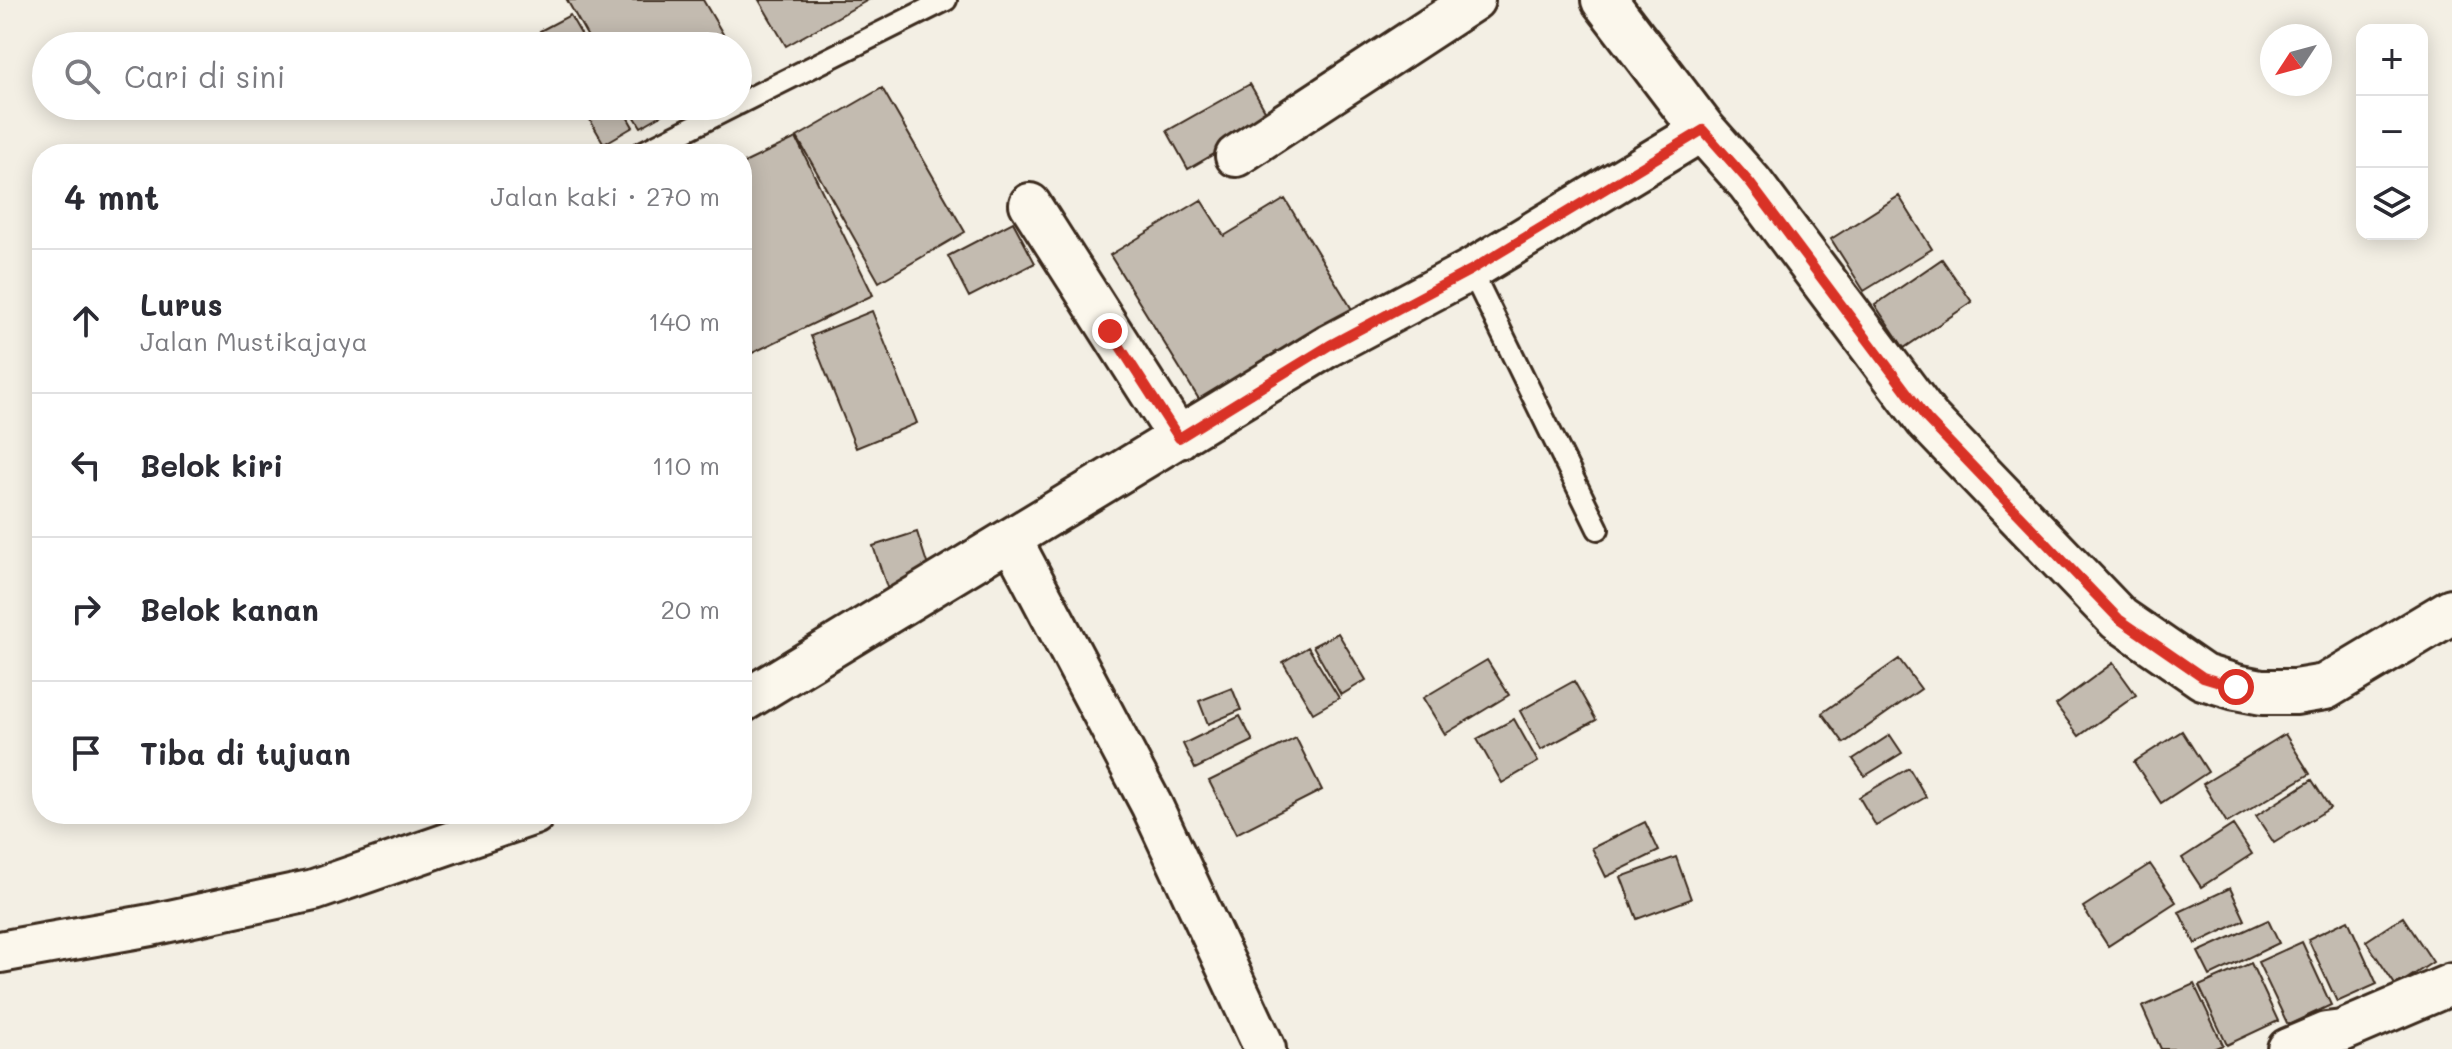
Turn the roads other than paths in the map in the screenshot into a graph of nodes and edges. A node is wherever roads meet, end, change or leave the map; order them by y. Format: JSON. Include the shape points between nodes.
{"nodes":[{"id":1,"x":946,"y":0,"type":"edge"},
{"id":2,"x":1474,"y":0,"type":"edge"},
{"id":3,"x":1604,"y":0,"type":"edge"},
{"id":4,"x":752,"y":97,"type":"edge"},
{"id":5,"x":706,"y":120,"type":"edge"},
{"id":6,"x":1703,"y":130,"type":"junction"},
{"id":7,"x":659,"y":144,"type":"edge"},
{"id":8,"x":1236,"y":156,"type":"dead end"},
{"id":9,"x":1030,"y":204,"type":"dead end"},
{"id":10,"x":1471,"y":270,"type":"junction"},
{"id":11,"x":1179,"y":438,"type":"junction"},
{"id":12,"x":1598,"y":529,"type":"dead end"},
{"id":13,"x":1011,"y":539,"type":"junction"},
{"id":14,"x":2452,"y":611,"type":"edge"},
{"id":15,"x":752,"y":696,"type":"edge"},
{"id":16,"x":505,"y":824,"type":"edge"},
{"id":17,"x":0,"y":952,"type":"edge"},
{"id":18,"x":2452,"y":984,"type":"edge"},
{"id":19,"x":1265,"y":1049,"type":"edge"},
{"id":20,"x":2288,"y":1049,"type":"edge"}],
"edges":[{"from":1,"to":4,"type":"lane"},
{"from":2,"to":8,"type":"street"},
{"from":3,"to":6,"type":"street"},
{"from":5,"to":7,"type":"lane"},
{"from":6,"to":10,"type":"street"},
{"from":6,"to":14,"type":"street","via":[[1750,183],[1927,419],[2119,619],[2203,677],[2262,692],[2325,687]]},
{"from":9,"to":11,"type":"street"},
{"from":10,"to":11,"type":"street","via":[[1330,345]]},
{"from":10,"to":12,"type":"lane"},
{"from":11,"to":13,"type":"street"},
{"from":13,"to":15,"type":"street"},
{"from":13,"to":19,"type":"street","via":[[1152,806]]},
{"from":16,"to":17,"type":"street","via":[[314,890]]},
{"from":18,"to":20,"type":"street"}]}
